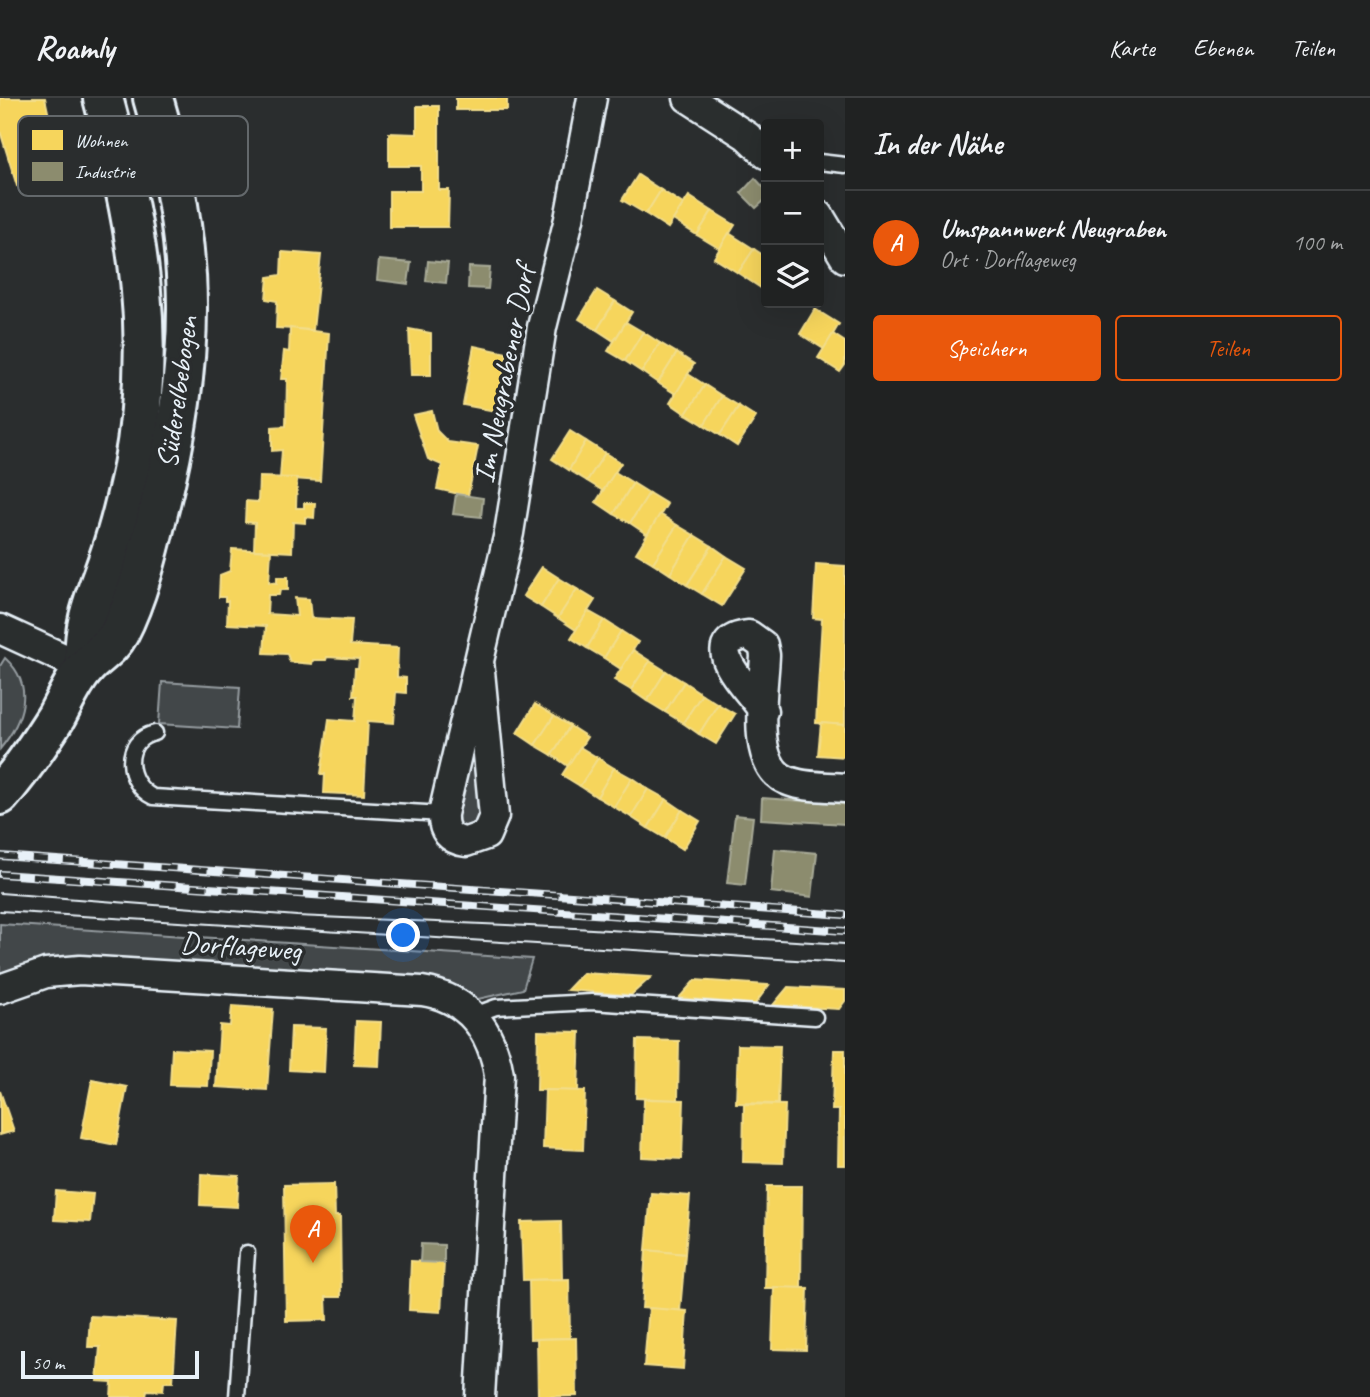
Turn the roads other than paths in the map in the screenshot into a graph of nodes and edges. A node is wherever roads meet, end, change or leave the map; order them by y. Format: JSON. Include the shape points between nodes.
{"nodes":[{"id":1,"x":103,"y":98,"type":"edge"},
{"id":2,"x":153,"y":98,"type":"edge"},
{"id":3,"x":592,"y":98,"type":"edge"},
{"id":4,"x":688,"y":98,"type":"edge"},
{"id":5,"x":108,"y":116,"type":"edge"},
{"id":6,"x":158,"y":116,"type":"edge"},
{"id":7,"x":761,"y":149,"type":"edge"},
{"id":8,"x":824,"y":162,"type":"edge"},
{"id":9,"x":844,"y":164,"type":"edge"},
{"id":10,"x":128,"y":196,"type":"edge"},
{"id":11,"x":178,"y":196,"type":"edge"},
{"id":12,"x":824,"y":223,"type":"edge"},
{"id":13,"x":845,"y":258,"type":"edge"},
{"id":14,"x":0,"y":629,"type":"edge"},
{"id":15,"x":480,"y":661,"type":"junction"},
{"id":16,"x":85,"y":667,"type":"junction"},
{"id":17,"x":764,"y":711,"type":"dead end"},
{"id":18,"x":155,"y":733,"type":"dead end"},
{"id":19,"x":845,"y":788,"type":"edge"},
{"id":20,"x":0,"y":795,"type":"edge"},
{"id":21,"x":443,"y":814,"type":"junction"},
{"id":22,"x":0,"y":989,"type":"edge"},
{"id":23,"x":474,"y":1015,"type":"junction"},
{"id":24,"x":815,"y":1017,"type":"dead end"},
{"id":25,"x":247,"y":1253,"type":"dead end"},
{"id":26,"x":237,"y":1397,"type":"edge"},
{"id":27,"x":480,"y":1397,"type":"edge"}],
"edges":[{"from":1,"to":5,"type":"main road","name":"Süderelbebogen"},
{"from":2,"to":6,"type":"main road","name":"Süderelbebogen"},
{"from":3,"to":15,"type":"street","name":"Im Neugrabener Dorf","via":[[542,327],[509,533]]},
{"from":4,"to":7,"type":"street"},
{"from":8,"to":9,"type":"lane"},
{"from":10,"to":16,"type":"main road","name":"Süderelbebogen","via":[[141,283],[142,412],[124,508],[85,624]]},
{"from":11,"to":16,"type":"main road","name":"Süderelbebogen","via":[[189,300],[177,426],[149,548],[119,633],[110,647]]},
{"from":12,"to":13,"type":"street"},
{"from":14,"to":16,"type":"street"},
{"from":15,"to":21,"type":"street","name":"Im Neugrabener Dorf"},
{"from":15,"to":21,"type":"street","name":"Im Neugrabener Dorf","via":[[494,820],[483,837],[462,842],[448,835]]},
{"from":16,"to":20,"type":"main road","name":"Süderelbebogen","via":[[55,719]]},
{"from":17,"to":19,"type":"street","via":[[762,747],[770,769],[789,782]]},
{"from":18,"to":21,"type":"lane","via":[[136,744],[131,766],[138,786],[153,797]]},
{"from":22,"to":23,"type":"street","name":"Dorflageweg","via":[[46,973],[80,970],[422,991],[452,999]]},
{"from":23,"to":24,"type":"lane","via":[[496,1007],[592,1002]]},
{"from":23,"to":27,"type":"street","via":[[488,1037],[499,1075]]},
{"from":25,"to":26,"type":"lane"}]}
